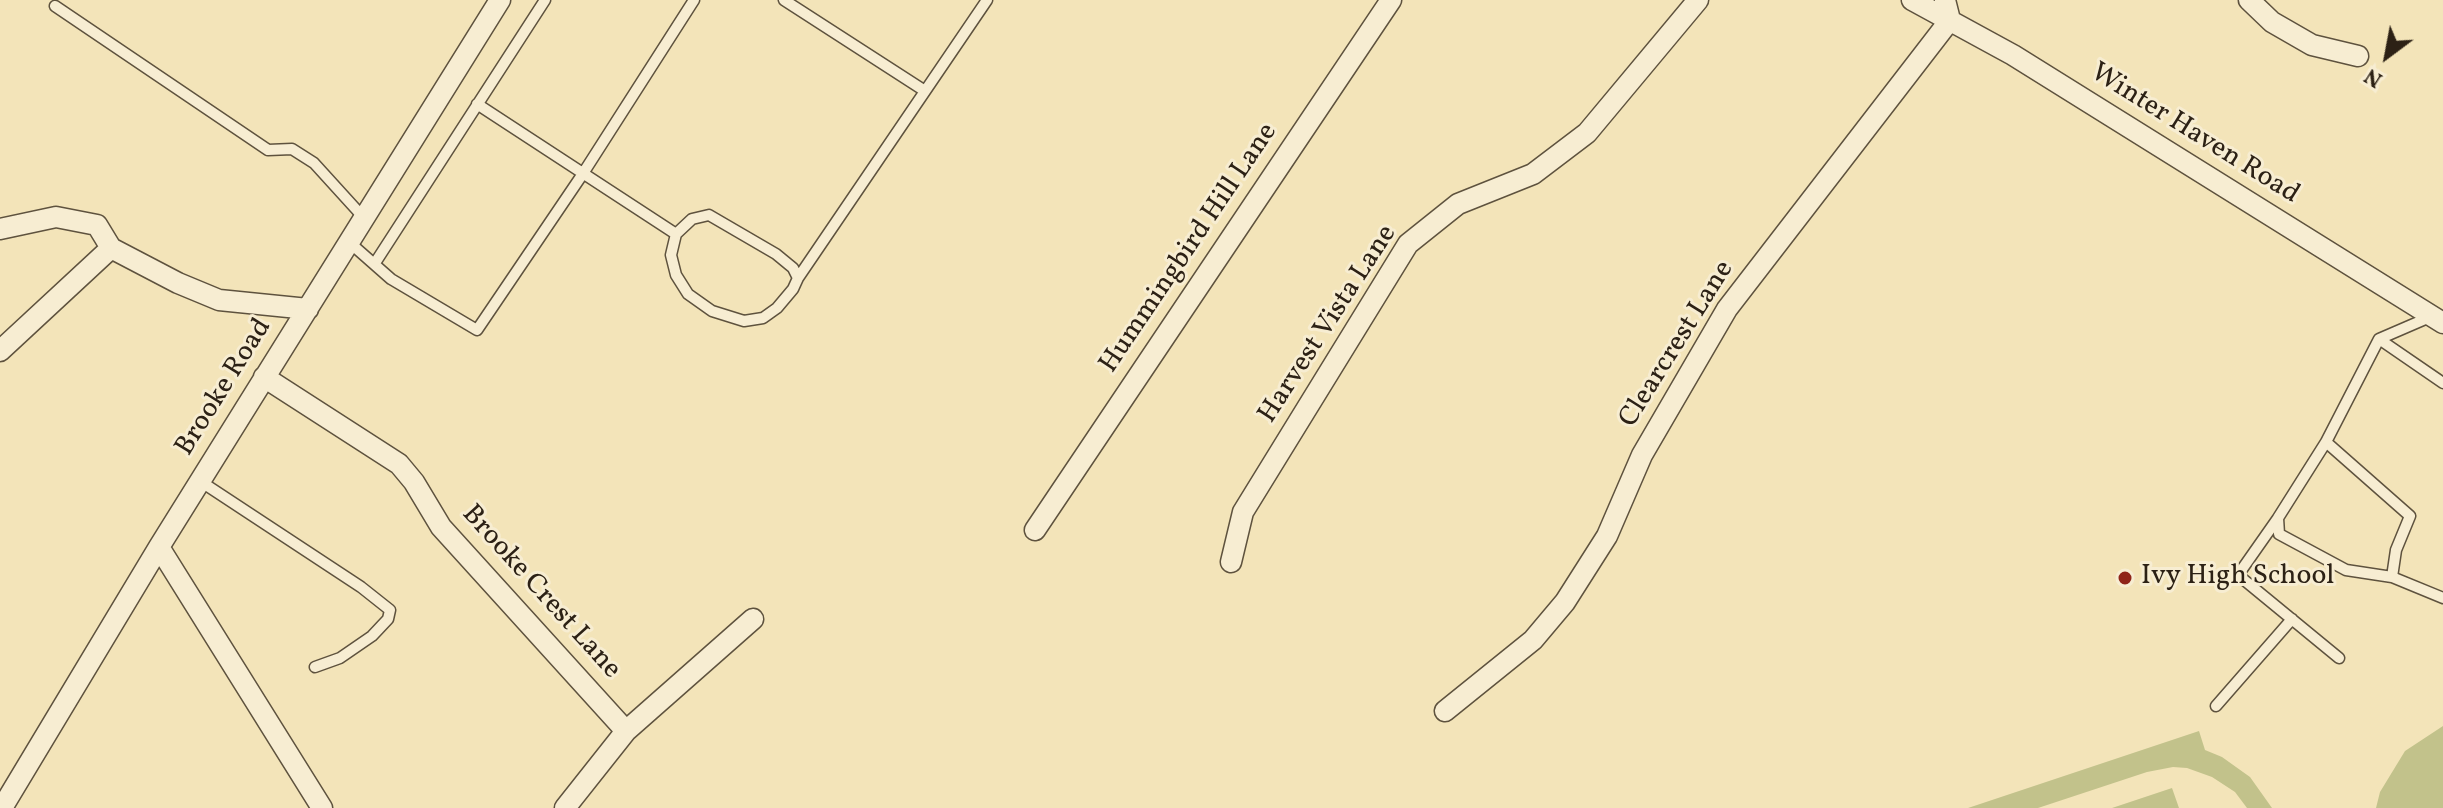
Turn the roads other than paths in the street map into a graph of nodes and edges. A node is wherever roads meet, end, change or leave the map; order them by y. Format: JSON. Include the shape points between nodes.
{"nodes":[{"id":1,"x":500,"y":0,"type":"edge"},
{"id":2,"x":545,"y":0,"type":"edge"},
{"id":3,"x":694,"y":0,"type":"edge"},
{"id":4,"x":784,"y":0,"type":"edge"},
{"id":5,"x":987,"y":0,"type":"edge"},
{"id":6,"x":1391,"y":0,"type":"edge"},
{"id":7,"x":1698,"y":0,"type":"edge"},
{"id":8,"x":1912,"y":0,"type":"edge"},
{"id":9,"x":2249,"y":0,"type":"edge"},
{"id":10,"x":55,"y":6,"type":"dead end"},
{"id":11,"x":1948,"y":10,"type":"edge"},
{"id":12,"x":2358,"y":56,"type":"dead end"},
{"id":13,"x":925,"y":91,"type":"junction"},
{"id":14,"x":477,"y":104,"type":"junction"},
{"id":15,"x":582,"y":175,"type":"junction"},
{"id":16,"x":364,"y":218,"type":"junction"},
{"id":17,"x":0,"y":229,"type":"edge"},
{"id":18,"x":676,"y":234,"type":"junction"},
{"id":19,"x":349,"y":242,"type":"junction"},
{"id":20,"x":111,"y":248,"type":"junction"},
{"id":21,"x":375,"y":263,"type":"junction"},
{"id":22,"x":798,"y":278,"type":"junction"},
{"id":23,"x":308,"y":309,"type":"junction"},
{"id":24,"x":2437,"y":320,"type":"edge"},
{"id":25,"x":2379,"y":339,"type":"junction"},
{"id":26,"x":0,"y":351,"type":"edge"},
{"id":27,"x":264,"y":377,"type":"junction"},
{"id":28,"x":2443,"y":383,"type":"edge"},
{"id":29,"x":2326,"y":442,"type":"junction"},
{"id":30,"x":200,"y":481,"type":"junction"},
{"id":31,"x":2278,"y":518,"type":"junction"},
{"id":32,"x":1035,"y":530,"type":"dead end"},
{"id":33,"x":159,"y":547,"type":"junction"},
{"id":34,"x":1231,"y":562,"type":"dead end"},
{"id":35,"x":2392,"y":577,"type":"junction"},
{"id":36,"x":2443,"y":598,"type":"edge"},
{"id":37,"x":753,"y":619,"type":"dead end"},
{"id":38,"x":2292,"y":619,"type":"junction"},
{"id":39,"x":2339,"y":658,"type":"dead end"},
{"id":40,"x":315,"y":667,"type":"dead end"},
{"id":41,"x":2216,"y":706,"type":"dead end"},
{"id":42,"x":1445,"y":711,"type":"dead end"},
{"id":43,"x":626,"y":731,"type":"junction"},
{"id":44,"x":2,"y":808,"type":"edge"},
{"id":45,"x":322,"y":808,"type":"edge"},
{"id":46,"x":565,"y":808,"type":"edge"}],
"edges":[{"from":1,"to":16,"type":"street","name":"Brooke Road"},
{"from":2,"to":14,"type":"lane"},
{"from":3,"to":15,"type":"lane"},
{"from":4,"to":13,"type":"lane"},
{"from":5,"to":13,"type":"lane"},
{"from":6,"to":32,"type":"street","name":"Hummingbird Hill Lane"},
{"from":7,"to":34,"type":"street","name":"Harvest Vista Lane","via":[[1587,133],[1533,174],[1458,204],[1408,244],[1243,512]]},
{"from":8,"to":11,"type":"street","name":"Winter Haven Road"},
{"from":9,"to":12,"type":"street","via":[[2272,22],[2312,45]]},
{"from":10,"to":16,"type":"lane","via":[[268,150],[292,149],[314,163]]},
{"from":11,"to":24,"type":"street","name":"Winter Haven Road"},
{"from":11,"to":42,"type":"street","name":"Clearcrest Lane","via":[[1727,309],[1642,455],[1607,536],[1565,602],[1533,640]]},
{"from":13,"to":22,"type":"lane"},
{"from":14,"to":15,"type":"lane"},
{"from":14,"to":21,"type":"lane"},
{"from":15,"to":18,"type":"lane"},
{"from":15,"to":21,"type":"lane","via":[[477,330],[391,279]]},
{"from":16,"to":19,"type":"street","name":"Brooke Road"},
{"from":17,"to":20,"type":"street","via":[[56,217],[97,225]]},
{"from":18,"to":22,"type":"lane","via":[[692,219],[709,215],[776,254]]},
{"from":18,"to":22,"type":"lane","via":[[671,255],[676,275],[688,294],[712,311],[744,321],[763,318]]},
{"from":19,"to":21,"type":"lane"},
{"from":19,"to":23,"type":"street","name":"Brooke Road"},
{"from":20,"to":23,"type":"street","via":[[219,300]]},
{"from":20,"to":26,"type":"street"},
{"from":23,"to":27,"type":"street","name":"Brooke Road"},
{"from":24,"to":25,"type":"lane"},
{"from":25,"to":28,"type":"lane"},
{"from":25,"to":29,"type":"lane"},
{"from":27,"to":30,"type":"street","name":"Brooke Road"},
{"from":27,"to":43,"type":"street","name":"Brooke Crest Lane","via":[[399,464],[441,527]]},
{"from":29,"to":31,"type":"lane"},
{"from":29,"to":35,"type":"lane","via":[[2410,516]]},
{"from":30,"to":33,"type":"street","name":"Brooke Road"},
{"from":30,"to":40,"type":"lane","via":[[390,610],[372,636],[340,658]]},
{"from":31,"to":35,"type":"lane","via":[[2279,534],[2346,570]]},
{"from":31,"to":38,"type":"lane","via":[[2238,575]]},
{"from":33,"to":44,"type":"street","name":"Brooke Road"},
{"from":33,"to":45,"type":"street"},
{"from":35,"to":36,"type":"lane"},
{"from":37,"to":43,"type":"street"},
{"from":38,"to":39,"type":"lane"},
{"from":38,"to":41,"type":"lane"},
{"from":43,"to":46,"type":"street"}]}
